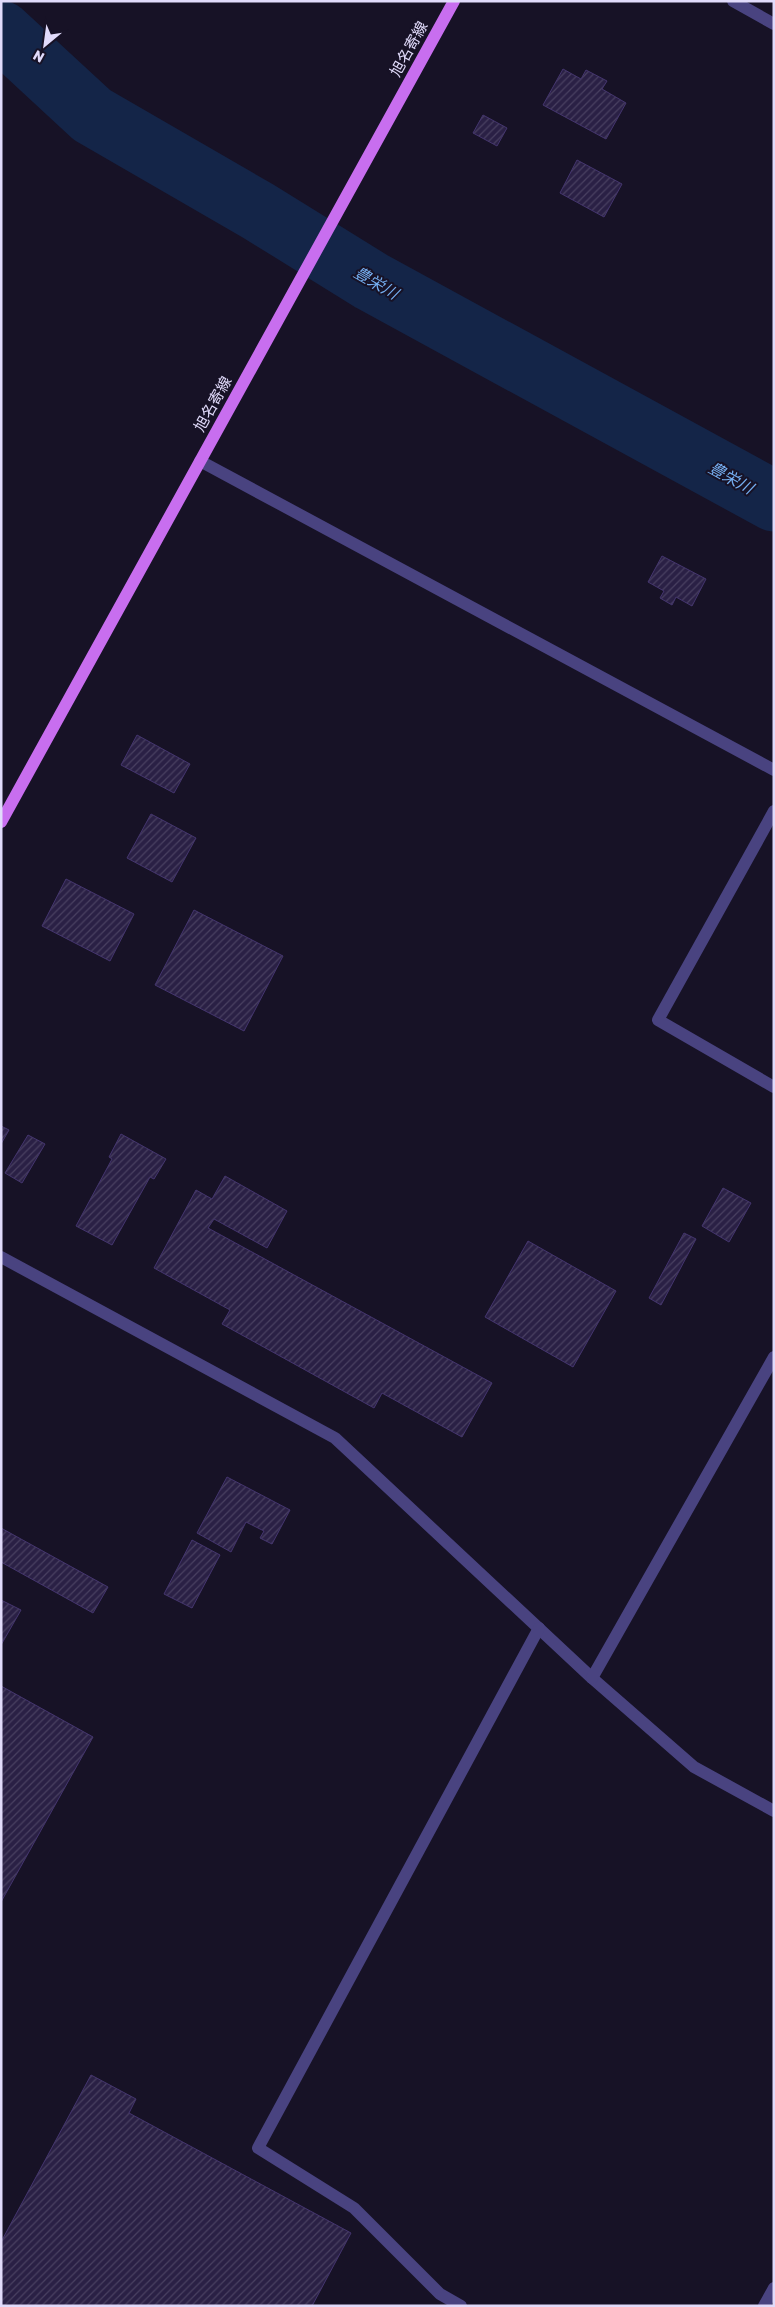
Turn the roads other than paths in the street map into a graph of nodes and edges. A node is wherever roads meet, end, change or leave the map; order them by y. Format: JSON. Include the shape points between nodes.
{"nodes":[{"id":1,"x":454,"y":1,"type":"edge"},
{"id":2,"x":733,"y":1,"type":"edge"},
{"id":3,"x":774,"y":24,"type":"edge"},
{"id":4,"x":200,"y":461,"type":"junction"},
{"id":5,"x":774,"y":770,"type":"edge"},
{"id":6,"x":774,"y":811,"type":"edge"},
{"id":7,"x":1,"y":822,"type":"edge"},
{"id":8,"x":774,"y":1087,"type":"edge"},
{"id":9,"x":1,"y":1257,"type":"edge"},
{"id":10,"x":774,"y":1357,"type":"edge"},
{"id":11,"x":539,"y":1628,"type":"junction"},
{"id":12,"x":592,"y":1678,"type":"junction"},
{"id":13,"x":774,"y":1811,"type":"edge"},
{"id":14,"x":774,"y":2288,"type":"edge"},
{"id":15,"x":461,"y":2306,"type":"edge"},
{"id":16,"x":764,"y":2306,"type":"edge"}],
"edges":[{"from":1,"to":4,"type":"main road","name":"旭名寄線"},
{"from":2,"to":3,"type":"street"},
{"from":4,"to":5,"type":"street"},
{"from":4,"to":7,"type":"main road","name":"旭名寄線"},
{"from":6,"to":8,"type":"street","via":[[658,1020]]},
{"from":9,"to":11,"type":"street","via":[[336,1438]]},
{"from":10,"to":12,"type":"street"},
{"from":11,"to":12,"type":"street"},
{"from":11,"to":15,"type":"street","via":[[258,2148],[354,2208],[440,2294]]},
{"from":12,"to":13,"type":"street","via":[[694,1767]]},
{"from":14,"to":16,"type":"street"}]}
